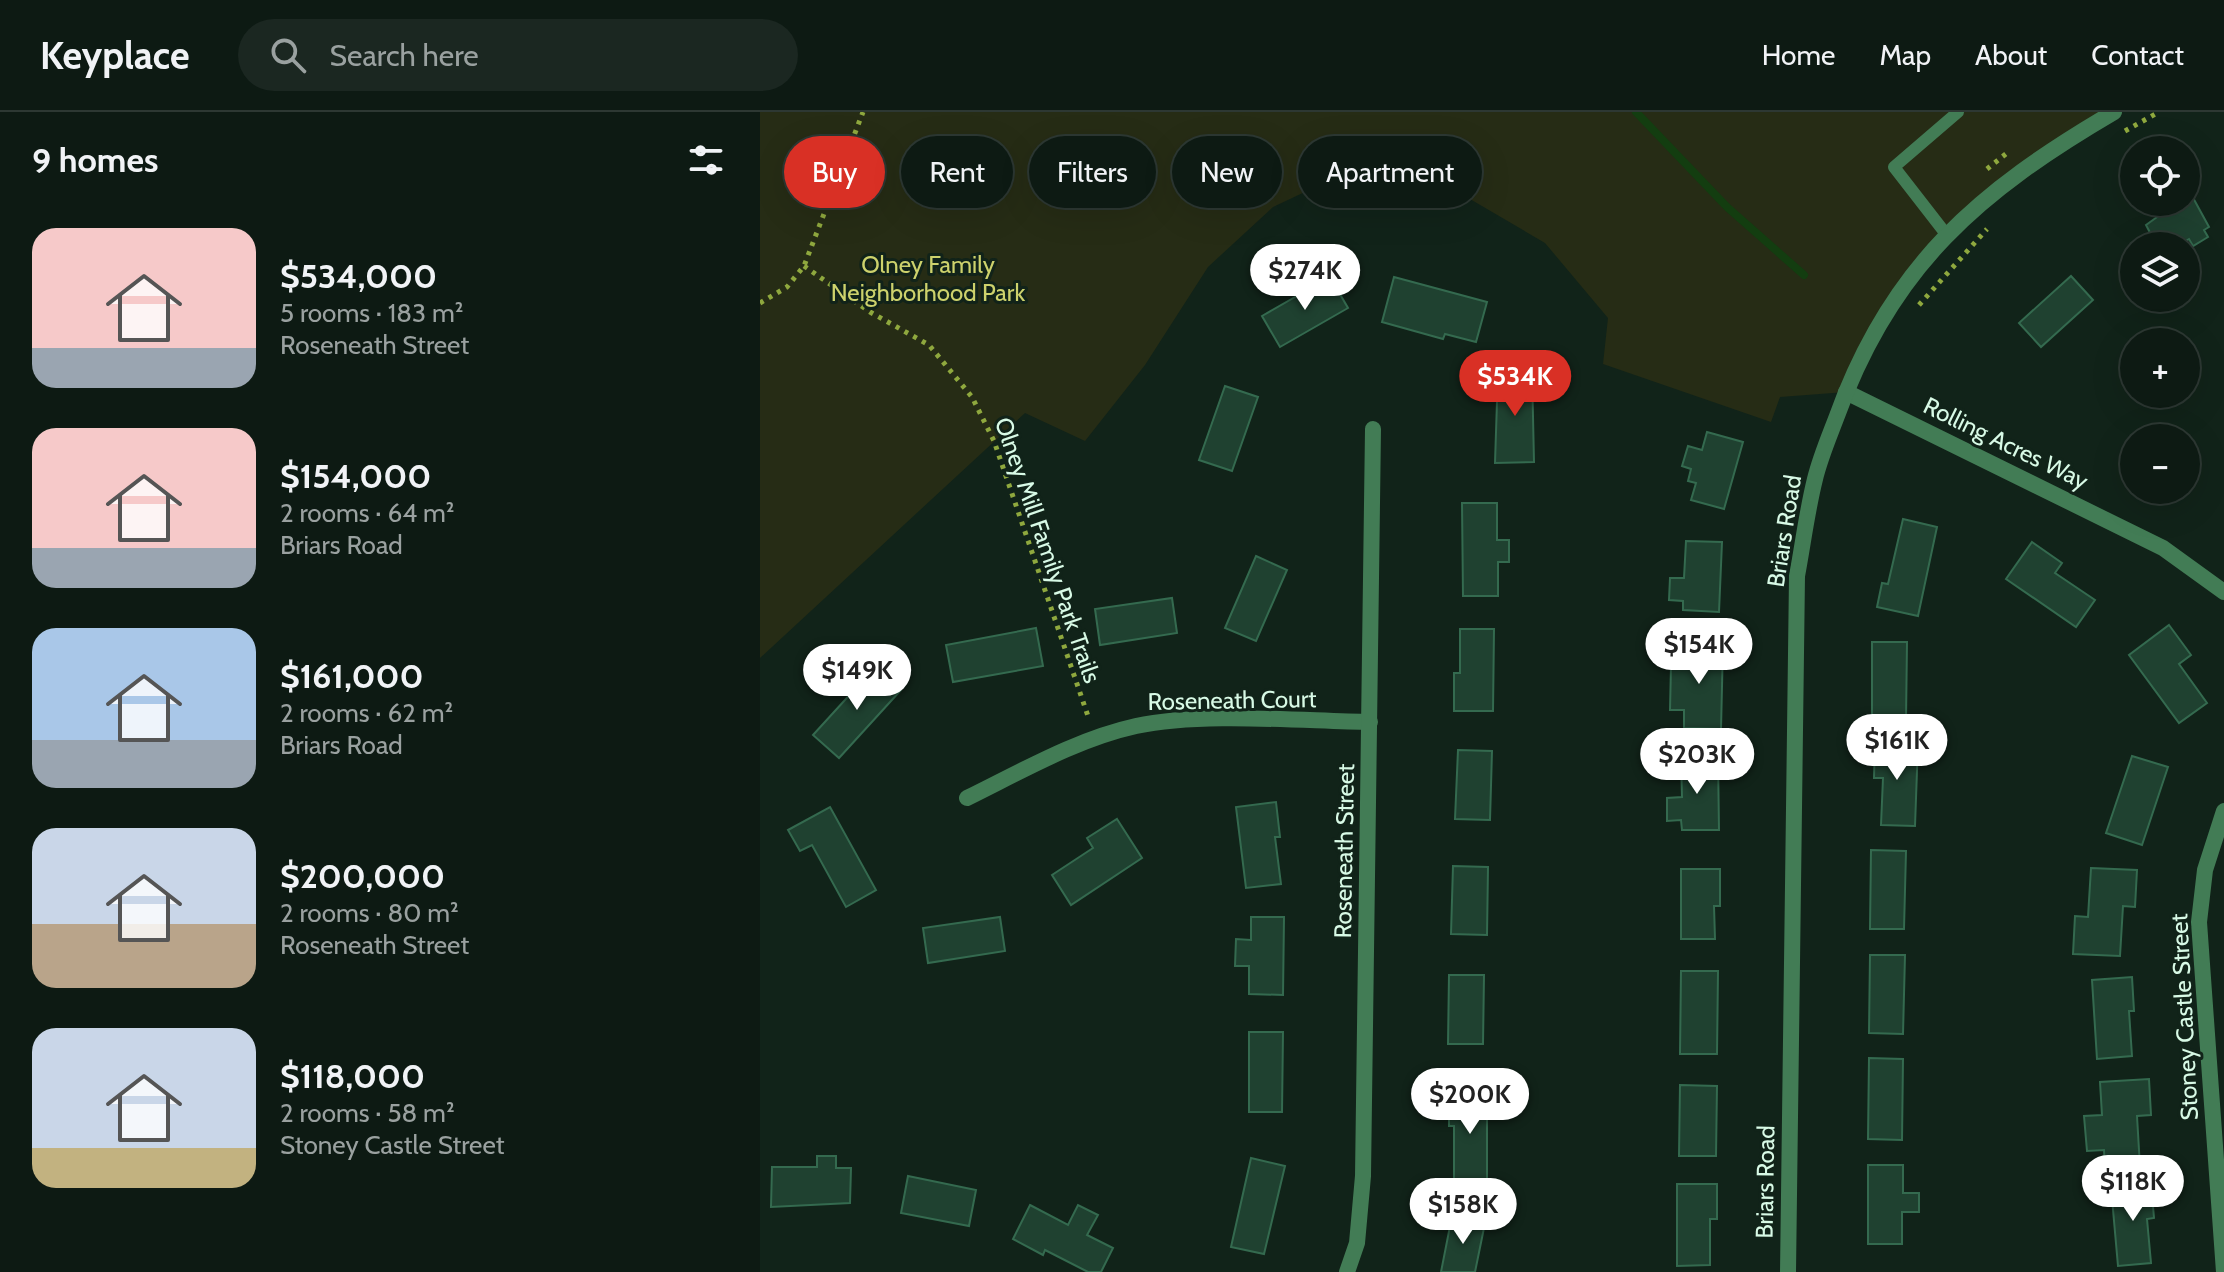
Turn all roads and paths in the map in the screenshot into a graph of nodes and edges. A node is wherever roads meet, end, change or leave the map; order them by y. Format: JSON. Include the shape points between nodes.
{"nodes":[{"id":1,"x":863,"y":112,"type":"edge"},
{"id":2,"x":1958,"y":112,"type":"edge"},
{"id":3,"x":2114,"y":112,"type":"edge"},
{"id":4,"x":2159,"y":112,"type":"edge"},
{"id":5,"x":2121,"y":134,"type":"dead end"},
{"id":6,"x":2014,"y":149,"type":"dead end"},
{"id":7,"x":1983,"y":173,"type":"dead end"},
{"id":8,"x":1992,"y":225,"type":"dead end"},
{"id":9,"x":1946,"y":234,"type":"junction"},
{"id":10,"x":804,"y":266,"type":"junction"},
{"id":11,"x":760,"y":303,"type":"edge"},
{"id":12,"x":1911,"y":318,"type":"dead end"},
{"id":13,"x":1846,"y":392,"type":"junction"},
{"id":14,"x":1373,"y":429,"type":"dead end"},
{"id":15,"x":2224,"y":592,"type":"edge"},
{"id":16,"x":1370,"y":722,"type":"junction"},
{"id":17,"x":1096,"y":739,"type":"junction"},
{"id":18,"x":967,"y":798,"type":"dead end"},
{"id":19,"x":2224,"y":811,"type":"edge"},
{"id":20,"x":1347,"y":1272,"type":"edge"},
{"id":21,"x":1788,"y":1272,"type":"edge"},
{"id":22,"x":2224,"y":1272,"type":"edge"}],
"edges":[{"from":1,"to":10,"type":"path"},
{"from":2,"to":9,"type":"lane","via":[[1894,167]]},
{"from":3,"to":9,"type":"street","name":"Briars Road","via":[[2040,157]]},
{"from":4,"to":5,"type":"path"},
{"from":6,"to":7,"type":"path"},
{"from":8,"to":12,"type":"path"},
{"from":9,"to":13,"type":"street","name":"Briars Road","via":[[1877,325]]},
{"from":10,"to":11,"type":"path","via":[[787,287]]},
{"from":10,"to":17,"type":"path","name":"Olney Mill Family Park Trails","via":[[929,345],[972,397],[994,441]]},
{"from":13,"to":15,"type":"street","name":"Rolling Acres Way","via":[[2163,548]]},
{"from":13,"to":21,"type":"street","name":"Briars Road","via":[[1815,477],[1797,576]]},
{"from":14,"to":16,"type":"street","name":"Roseneath Street"},
{"from":16,"to":17,"type":"street","name":"Roseneath Court","via":[[1182,720],[1136,726]]},
{"from":16,"to":20,"type":"street","name":"Roseneath Street","via":[[1363,1176],[1357,1243]]},
{"from":17,"to":18,"type":"street","name":"Roseneath Court"},
{"from":19,"to":22,"type":"street","name":"Stoney Castle Street","via":[[2205,870],[2199,922]]}]}
